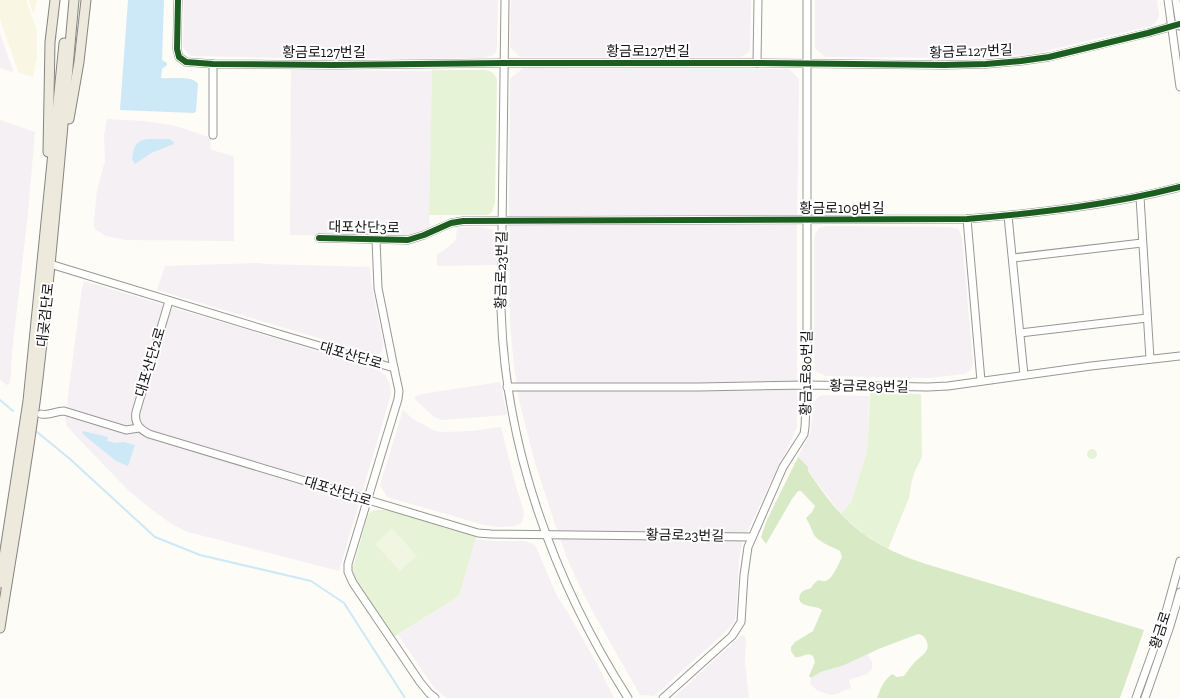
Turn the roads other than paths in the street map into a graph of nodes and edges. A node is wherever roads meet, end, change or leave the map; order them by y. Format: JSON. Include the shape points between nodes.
{"nodes":[{"id":1,"x":55,"y":0,"type":"edge"},
{"id":2,"x":69,"y":0,"type":"edge"},
{"id":3,"x":74,"y":0,"type":"edge"},
{"id":4,"x":86,"y":0,"type":"edge"},
{"id":5,"x":178,"y":0,"type":"edge"},
{"id":6,"x":505,"y":0,"type":"edge"},
{"id":7,"x":758,"y":0,"type":"edge"},
{"id":8,"x":807,"y":0,"type":"edge"},
{"id":9,"x":1168,"y":0,"type":"edge"},
{"id":10,"x":1176,"y":0,"type":"edge"},
{"id":11,"x":1180,"y":24,"type":"edge"},
{"id":12,"x":1172,"y":26,"type":"junction"},
{"id":13,"x":503,"y":63,"type":"junction"},
{"id":14,"x":757,"y":63,"type":"junction"},
{"id":15,"x":213,"y":64,"type":"junction"},
{"id":16,"x":807,"y":64,"type":"junction"},
{"id":17,"x":1180,"y":87,"type":"edge"},
{"id":18,"x":213,"y":135,"type":"dead end"},
{"id":19,"x":58,"y":173,"type":"junction"},
{"id":20,"x":1180,"y":187,"type":"edge"},
{"id":21,"x":1140,"y":198,"type":"junction"},
{"id":22,"x":1008,"y":216,"type":"junction"},
{"id":23,"x":967,"y":219,"type":"junction"},
{"id":24,"x":807,"y":220,"type":"junction"},
{"id":25,"x":502,"y":222,"type":"junction"},
{"id":26,"x":45,"y":231,"type":"junction"},
{"id":27,"x":319,"y":238,"type":"dead end"},
{"id":28,"x":376,"y":240,"type":"junction"},
{"id":29,"x":1142,"y":243,"type":"junction"},
{"id":30,"x":1012,"y":258,"type":"junction"},
{"id":31,"x":50,"y":264,"type":"junction"},
{"id":32,"x":169,"y":301,"type":"junction"},
{"id":33,"x":1147,"y":318,"type":"junction"},
{"id":34,"x":1020,"y":333,"type":"junction"},
{"id":35,"x":1180,"y":356,"type":"edge"},
{"id":36,"x":1150,"y":359,"type":"junction"},
{"id":37,"x":394,"y":368,"type":"junction"},
{"id":38,"x":1024,"y":375,"type":"junction"},
{"id":39,"x":981,"y":381,"type":"junction"},
{"id":40,"x":807,"y":385,"type":"junction"},
{"id":41,"x":507,"y":387,"type":"junction"},
{"id":42,"x":41,"y":414,"type":"dead end"},
{"id":43,"x":138,"y":426,"type":"junction"},
{"id":44,"x":368,"y":500,"type":"junction"},
{"id":45,"x":546,"y":535,"type":"junction"},
{"id":46,"x":752,"y":536,"type":"junction"},
{"id":47,"x":1180,"y":561,"type":"edge"},
{"id":48,"x":0,"y":583,"type":"edge"},
{"id":49,"x":1180,"y":592,"type":"edge"},
{"id":50,"x":0,"y":628,"type":"edge"},
{"id":51,"x":435,"y":698,"type":"edge"},
{"id":52,"x":628,"y":698,"type":"edge"},
{"id":53,"x":663,"y":698,"type":"edge"},
{"id":54,"x":1136,"y":698,"type":"edge"},
{"id":55,"x":1145,"y":698,"type":"edge"}],
"edges":[{"from":1,"to":26,"type":"main road","via":[[50,42]]},
{"from":2,"to":26,"type":"main road","name":"대곶검단로"},
{"from":3,"to":19,"type":"main road","name":"대곶검단로"},
{"from":4,"to":19,"type":"main road","via":[[79,62]]},
{"from":5,"to":15,"type":"street","name":"황금로127번길","via":[[179,57],[186,62]]},
{"from":6,"to":13,"type":"street","name":"황금로23번길"},
{"from":7,"to":14,"type":"street"},
{"from":8,"to":16,"type":"street","name":"황금1로80번길"},
{"from":9,"to":12,"type":"street"},
{"from":10,"to":11,"type":"street"},
{"from":11,"to":12,"type":"street","name":"황금로127번길"},
{"from":12,"to":16,"type":"street","name":"황금로127번길","via":[[1049,57],[1021,61],[961,65]]},
{"from":12,"to":17,"type":"street"},
{"from":13,"to":14,"type":"street","name":"황금로127번길"},
{"from":13,"to":15,"type":"street","name":"황금로127번길"},
{"from":13,"to":25,"type":"street","name":"황금로23번길"},
{"from":14,"to":16,"type":"street","name":"황금로127번길"},
{"from":15,"to":18,"type":"street"},
{"from":16,"to":24,"type":"street","name":"황금1로80번길"},
{"from":19,"to":31,"type":"main road","name":"대곶검단로"},
{"from":20,"to":21,"type":"street","name":"황금로109번길"},
{"from":21,"to":22,"type":"street","name":"황금로109번길"},
{"from":21,"to":29,"type":"street"},
{"from":22,"to":23,"type":"street","name":"황금로109번길"},
{"from":22,"to":30,"type":"street"},
{"from":23,"to":24,"type":"street","name":"황금로109번길"},
{"from":23,"to":39,"type":"street"},
{"from":24,"to":25,"type":"street","name":"황금로109번길"},
{"from":24,"to":40,"type":"street","name":"황금1로80번길"},
{"from":25,"to":28,"type":"street","name":"대포산단3로","via":[[457,222],[408,240]]},
{"from":25,"to":41,"type":"street","name":"황금로23번길","via":[[501,328]]},
{"from":26,"to":48,"type":"main road","name":"대곶검단로","via":[[28,401]]},
{"from":27,"to":28,"type":"street","name":"대포산단3로"},
{"from":28,"to":37,"type":"street","via":[[378,288]]},
{"from":29,"to":30,"type":"street"},
{"from":29,"to":33,"type":"street"},
{"from":30,"to":34,"type":"street"},
{"from":31,"to":32,"type":"street","name":"대포산단로"},
{"from":31,"to":50,"type":"main road","name":"대곶검단로","via":[[26,468]]},
{"from":32,"to":37,"type":"street","name":"대포산단로"},
{"from":32,"to":43,"type":"street","name":"대포산단2로","via":[[138,404],[135,417]]},
{"from":33,"to":34,"type":"street"},
{"from":33,"to":36,"type":"street"},
{"from":34,"to":38,"type":"street"},
{"from":35,"to":36,"type":"street","name":"황금로89번길"},
{"from":36,"to":38,"type":"street","name":"황금로89번길"},
{"from":37,"to":44,"type":"street","name":"대포산단로","via":[[399,394]]},
{"from":38,"to":39,"type":"street","name":"황금로89번길"},
{"from":39,"to":40,"type":"street","name":"황금로89번길","via":[[928,387]]},
{"from":40,"to":41,"type":"street","name":"황금로89번길"},
{"from":40,"to":46,"type":"street","name":"황금1로80번길","via":[[804,434],[783,467]]},
{"from":41,"to":45,"type":"street","name":"황금로23번길","via":[[521,455]]},
{"from":42,"to":43,"type":"street","via":[[64,411],[126,430]]},
{"from":43,"to":44,"type":"street","name":"대포산단1로","via":[[156,436]]},
{"from":44,"to":45,"type":"street","name":"대포산단1로","via":[[478,533]]},
{"from":44,"to":51,"type":"street","name":"대포산단로","via":[[348,564],[349,576],[420,682]]},
{"from":45,"to":46,"type":"street","name":"황금로23번길"},
{"from":45,"to":52,"type":"street","name":"황금로23번길","via":[[578,611]]},
{"from":46,"to":53,"type":"street","name":"황금1로80번길","via":[[745,560],[743,614],[739,626],[732,636]]},
{"from":47,"to":54,"type":"street","name":"황금로","via":[[1163,624]]},
{"from":49,"to":55,"type":"street","name":"황금로"}]}
